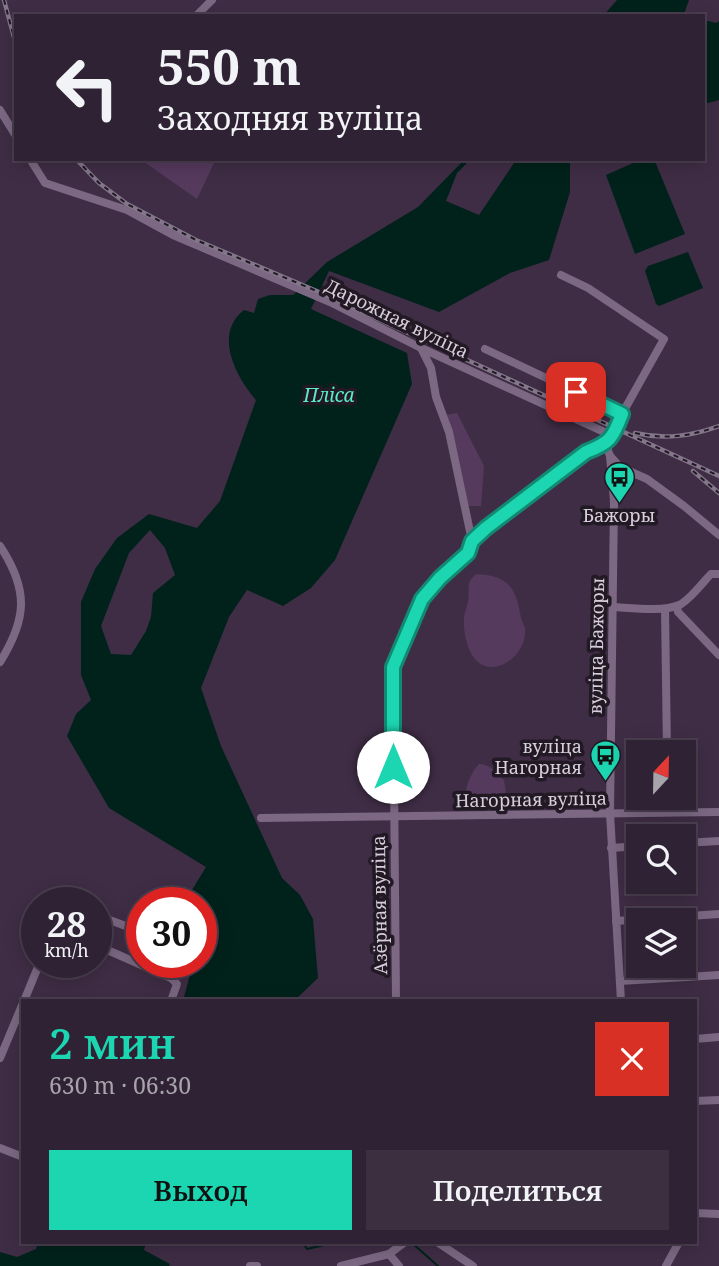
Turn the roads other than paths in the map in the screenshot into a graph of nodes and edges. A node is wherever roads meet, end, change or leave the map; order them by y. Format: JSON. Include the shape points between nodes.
{"nodes":[{"id":1,"x":212,"y":0,"type":"edge"},
{"id":2,"x":199,"y":14,"type":"edge"},
{"id":3,"x":0,"y":110,"type":"edge"},
{"id":4,"x":14,"y":133,"type":"edge"},
{"id":5,"x":31,"y":161,"type":"edge"},
{"id":6,"x":561,"y":275,"type":"dead end"},
{"id":7,"x":421,"y":348,"type":"junction"},
{"id":8,"x":485,"y":349,"type":"dead end"},
{"id":9,"x":622,"y":414,"type":"junction"},
{"id":10,"x":613,"y":436,"type":"junction"},
{"id":11,"x":606,"y":445,"type":"junction"},
{"id":12,"x":610,"y":456,"type":"junction"},
{"id":13,"x":634,"y":474,"type":"junction"},
{"id":14,"x":614,"y":501,"type":"junction"},
{"id":15,"x":719,"y":536,"type":"edge"},
{"id":16,"x":472,"y":541,"type":"junction"},
{"id":17,"x":0,"y":547,"type":"edge"},
{"id":18,"x":719,"y":574,"type":"edge"},
{"id":19,"x":613,"y":607,"type":"junction"},
{"id":20,"x":677,"y":610,"type":"junction"},
{"id":21,"x":665,"y":611,"type":"junction"},
{"id":22,"x":719,"y":655,"type":"edge"},
{"id":23,"x":0,"y":662,"type":"edge"},
{"id":24,"x":667,"y":740,"type":"edge"},
{"id":25,"x":719,"y":811,"type":"edge"},
{"id":26,"x":668,"y":812,"type":"joint"},
{"id":27,"x":610,"y":813,"type":"junction"},
{"id":28,"x":393,"y":817,"type":"junction"},
{"id":29,"x":261,"y":818,"type":"dead end"},
{"id":30,"x":719,"y":841,"type":"edge"},
{"id":31,"x":696,"y":842,"type":"edge"},
{"id":32,"x":626,"y":847,"type":"edge"},
{"id":33,"x":611,"y":848,"type":"junction"},
{"id":34,"x":719,"y":914,"type":"edge"},
{"id":35,"x":616,"y":921,"type":"junction"},
{"id":36,"x":112,"y":952,"type":"edge"},
{"id":37,"x":719,"y":975,"type":"edge"},
{"id":38,"x":33,"y":978,"type":"edge"},
{"id":39,"x":620,"y":981,"type":"junction"},
{"id":40,"x":24,"y":999,"type":"edge"},
{"id":41,"x":172,"y":999,"type":"edge"},
{"id":42,"x":396,"y":999,"type":"edge"},
{"id":43,"x":621,"y":999,"type":"edge"},
{"id":44,"x":21,"y":1007,"type":"edge"},
{"id":45,"x":719,"y":1037,"type":"edge"},
{"id":46,"x":697,"y":1039,"type":"edge"},
{"id":47,"x":0,"y":1058,"type":"edge"},
{"id":48,"x":719,"y":1100,"type":"edge"},
{"id":49,"x":697,"y":1101,"type":"edge"},
{"id":50,"x":0,"y":1148,"type":"edge"},
{"id":51,"x":21,"y":1156,"type":"edge"},
{"id":52,"x":697,"y":1214,"type":"edge"},
{"id":53,"x":719,"y":1214,"type":"edge"},
{"id":54,"x":402,"y":1244,"type":"edge"},
{"id":55,"x":441,"y":1244,"type":"edge"},
{"id":56,"x":678,"y":1244,"type":"edge"},
{"id":57,"x":389,"y":1254,"type":"junction"},
{"id":58,"x":250,"y":1266,"type":"edge"},
{"id":59,"x":257,"y":1266,"type":"edge"},
{"id":60,"x":341,"y":1266,"type":"edge"},
{"id":61,"x":399,"y":1266,"type":"edge"},
{"id":62,"x":473,"y":1266,"type":"edge"},
{"id":63,"x":666,"y":1266,"type":"edge"}],
"edges":[{"from":1,"to":2,"type":"street"},
{"from":3,"to":4,"type":"street"},
{"from":5,"to":7,"type":"street","name":"Дарожная вуліца","via":[[45,183],[127,210]]},
{"from":6,"to":9,"type":"street","via":[[664,340]]},
{"from":7,"to":10,"type":"street","name":"Дарожная вуліца"},
{"from":7,"to":16,"type":"street","via":[[449,432]]},
{"from":8,"to":9,"type":"street"},
{"from":9,"to":10,"type":"street"},
{"from":10,"to":11,"type":"street"},
{"from":11,"to":12,"type":"street"},
{"from":11,"to":16,"type":"street","name":"Азёрная вуліца","via":[[586,452],[555,474]]},
{"from":12,"to":13,"type":"street"},
{"from":12,"to":14,"type":"street","name":"вуліца Бажоры"},
{"from":13,"to":14,"type":"street"},
{"from":13,"to":15,"type":"street","via":[[647,479]]},
{"from":14,"to":19,"type":"street","name":"вуліца Бажоры"},
{"from":16,"to":28,"type":"street","name":"Азёрная вуліца","via":[[468,553],[422,599],[393,667]]},
{"from":17,"to":23,"type":"street","via":[[20,591],[20,620]]},
{"from":18,"to":20,"type":"street","via":[[711,574]]},
{"from":19,"to":21,"type":"street"},
{"from":19,"to":27,"type":"street","name":"вуліца Бажоры"},
{"from":20,"to":21,"type":"street"},
{"from":20,"to":22,"type":"street"},
{"from":21,"to":24,"type":"street"},
{"from":25,"to":26,"type":"street","name":"Нагорная вуліца"},
{"from":26,"to":27,"type":"street","name":"Нагорная вуліца"},
{"from":27,"to":28,"type":"street","name":"Нагорная вуліца"},
{"from":27,"to":33,"type":"street","name":"вуліца Бажоры"},
{"from":28,"to":29,"type":"street","name":"Нагорная вуліца"},
{"from":28,"to":42,"type":"street","name":"Азёрная вуліца"},
{"from":30,"to":31,"type":"street"},
{"from":32,"to":33,"type":"street"},
{"from":33,"to":35,"type":"street","name":"вуліца Бажоры"},
{"from":34,"to":35,"type":"street"},
{"from":35,"to":39,"type":"street","name":"вуліца Бажоры"},
{"from":36,"to":41,"type":"street","via":[[171,978],[177,984]]},
{"from":37,"to":39,"type":"street"},
{"from":38,"to":40,"type":"street"},
{"from":39,"to":43,"type":"street","name":"вуліца Бажоры"},
{"from":44,"to":47,"type":"street"},
{"from":45,"to":46,"type":"street"},
{"from":48,"to":49,"type":"street"},
{"from":50,"to":51,"type":"street"},
{"from":52,"to":53,"type":"street"},
{"from":54,"to":57,"type":"street"},
{"from":55,"to":62,"type":"street"},
{"from":56,"to":63,"type":"street"},
{"from":57,"to":60,"type":"street"},
{"from":57,"to":61,"type":"street"},
{"from":58,"to":59,"type":"street"}]}
